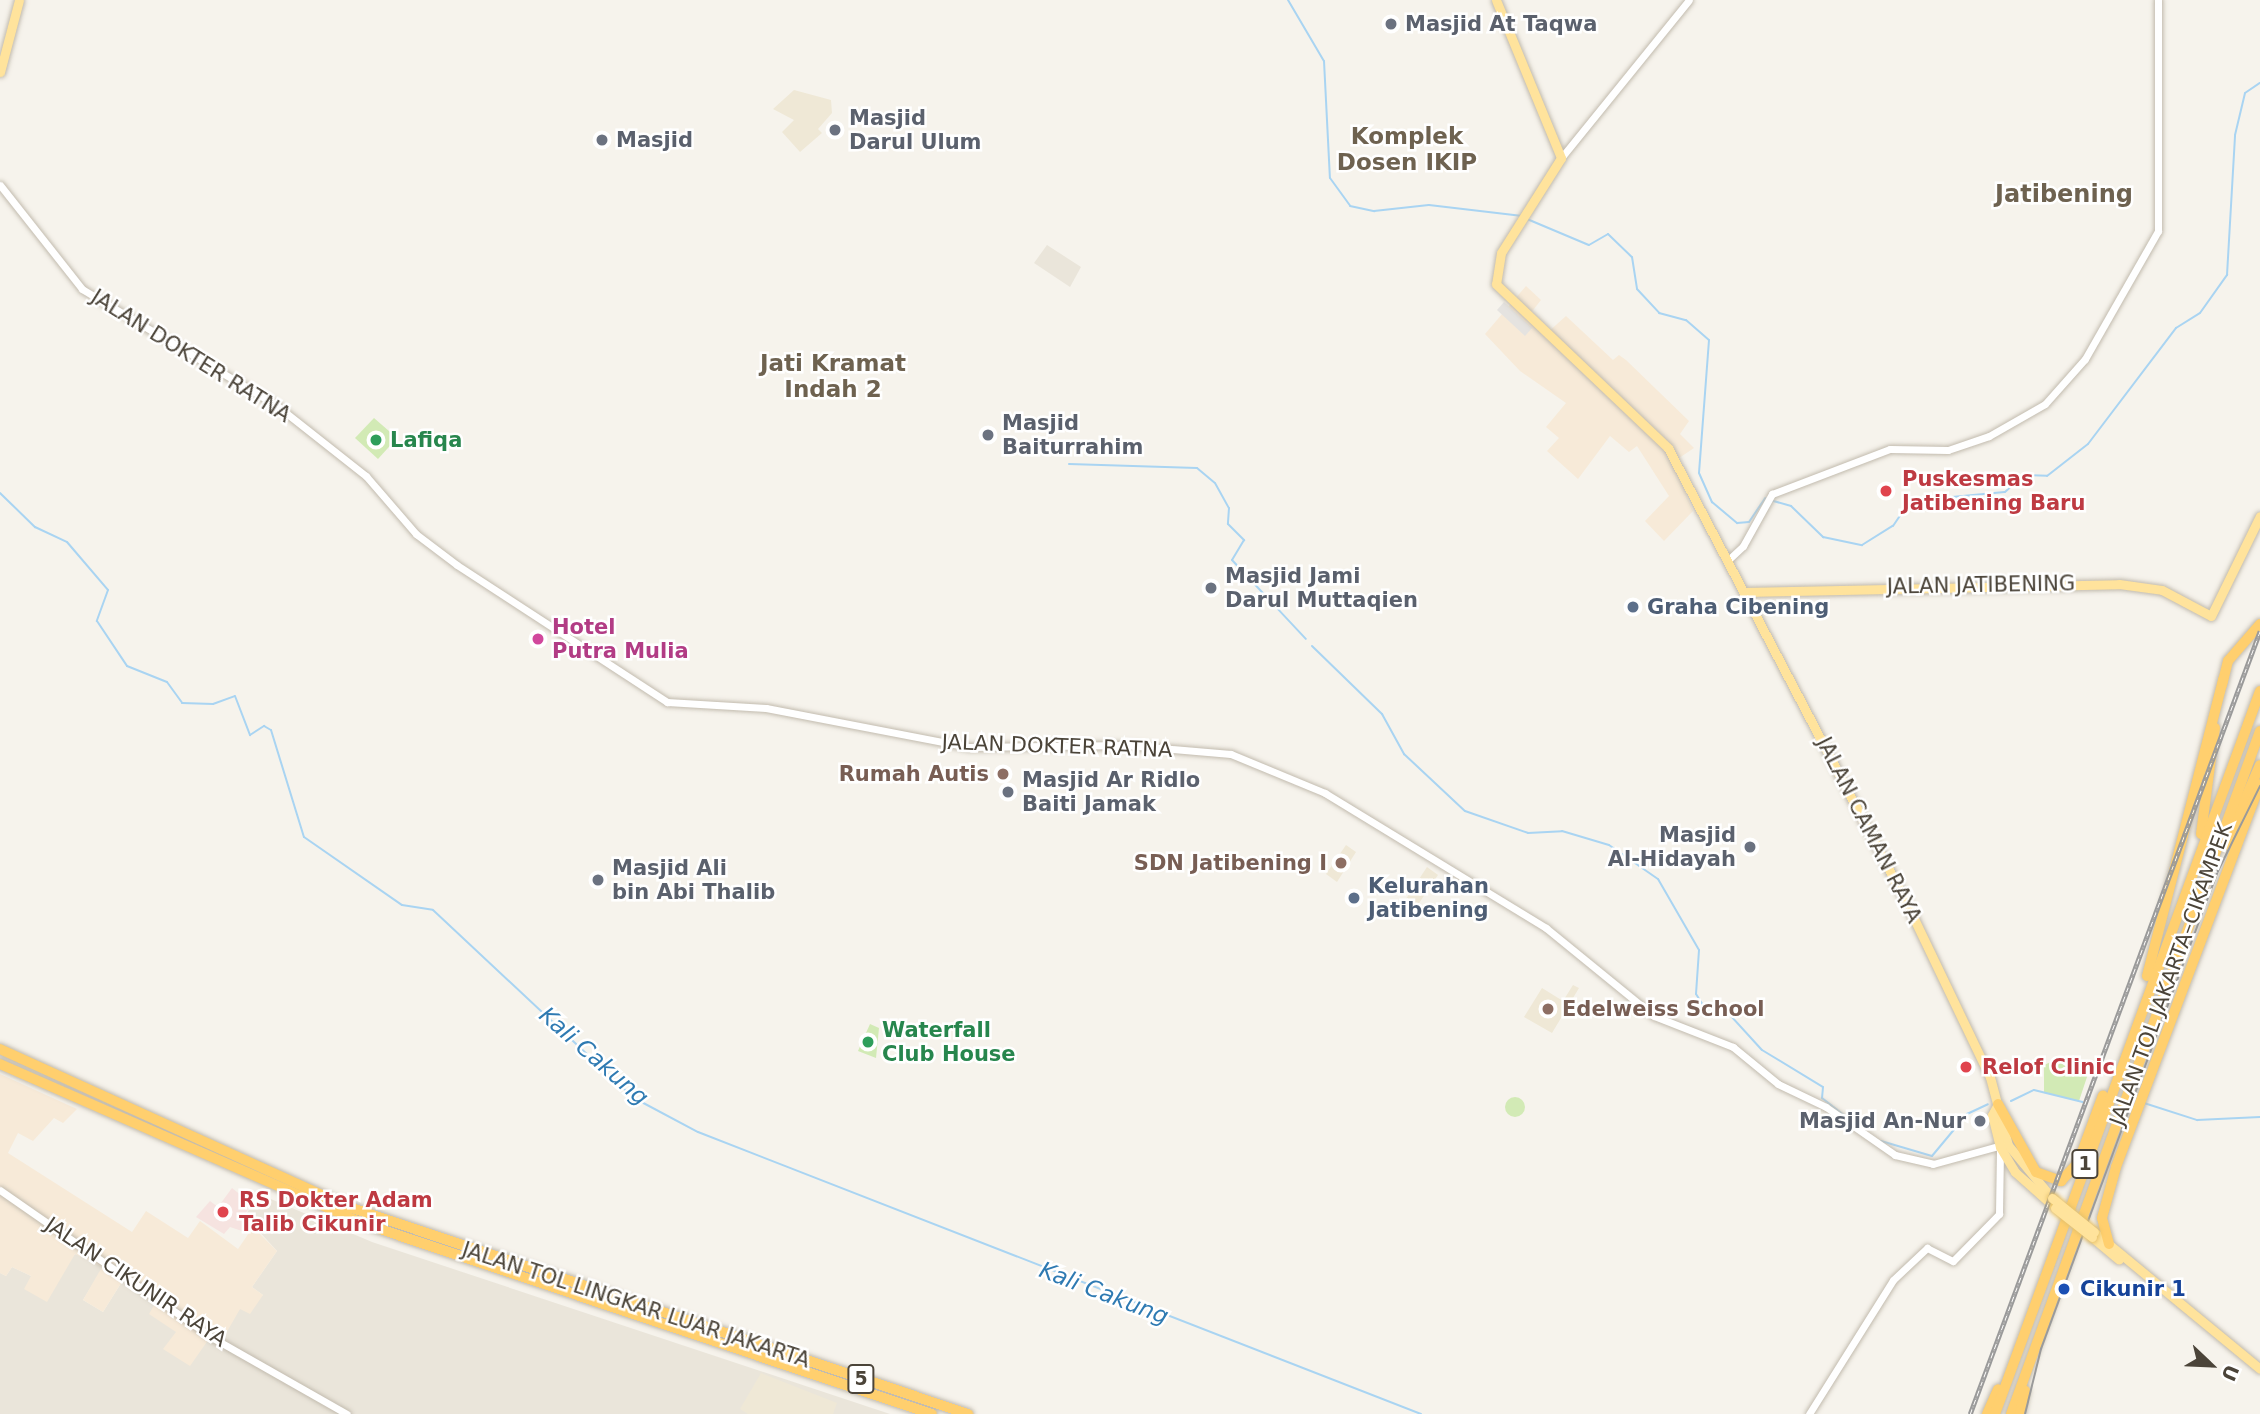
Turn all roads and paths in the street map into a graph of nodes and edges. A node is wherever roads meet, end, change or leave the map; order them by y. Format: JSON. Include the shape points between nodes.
{"nodes":[{"id":1,"x":19,"y":0,"type":"edge"},
{"id":2,"x":1496,"y":0,"type":"edge"},
{"id":3,"x":1689,"y":0,"type":"edge"},
{"id":4,"x":2158,"y":0,"type":"edge"},
{"id":5,"x":0,"y":72,"type":"edge"},
{"id":6,"x":1561,"y":158,"type":"junction"},
{"id":7,"x":0,"y":185,"type":"edge"},
{"id":8,"x":2260,"y":516,"type":"edge"},
{"id":9,"x":1727,"y":561,"type":"junction"},
{"id":10,"x":1744,"y":593,"type":"junction"},
{"id":11,"x":2260,"y":624,"type":"edge"},
{"id":12,"x":2224,"y":679,"type":"junction"},
{"id":13,"x":2260,"y":691,"type":"edge"},
{"id":14,"x":2260,"y":731,"type":"edge"},
{"id":15,"x":2260,"y":765,"type":"edge"},
{"id":16,"x":2260,"y":784,"type":"edge"},
{"id":17,"x":2176,"y":915,"type":"junction"},
{"id":18,"x":2160,"y":1004,"type":"junction"},
{"id":19,"x":0,"y":1049,"type":"edge"},
{"id":20,"x":0,"y":1064,"type":"edge"},
{"id":21,"x":1998,"y":1104,"type":"junction"},
{"id":22,"x":1996,"y":1133,"type":"junction"},
{"id":23,"x":2018,"y":1143,"type":"junction"},
{"id":24,"x":2003,"y":1144,"type":"junction"},
{"id":25,"x":1975,"y":1155,"type":"junction"},
{"id":26,"x":0,"y":1190,"type":"edge"},
{"id":27,"x":2103,"y":1241,"type":"junction"},
{"id":28,"x":2016,"y":1355,"type":"junction"},
{"id":29,"x":2033,"y":1356,"type":"junction"},
{"id":30,"x":2260,"y":1369,"type":"edge"},
{"id":31,"x":346,"y":1414,"type":"edge"},
{"id":32,"x":932,"y":1414,"type":"edge"},
{"id":33,"x":968,"y":1414,"type":"edge"},
{"id":34,"x":1809,"y":1414,"type":"edge"},
{"id":35,"x":1987,"y":1414,"type":"edge"},
{"id":36,"x":1995,"y":1414,"type":"edge"},
{"id":37,"x":2011,"y":1414,"type":"edge"},
{"id":38,"x":2021,"y":1414,"type":"edge"}],
"edges":[{"from":1,"to":5,"type":"main road"},
{"from":2,"to":6,"type":"main road"},
{"from":3,"to":6,"type":"street"},
{"from":4,"to":9,"type":"street","via":[[2158,231],[2085,359],[2045,404],[1989,436],[1948,450],[1898,447],[1772,494],[1760,504],[1747,540]]},
{"from":6,"to":9,"type":"main road","name":"JALAN CAMAN RAYA","via":[[1497,260],[1496,284],[1663,441]]},
{"from":7,"to":25,"type":"street","name":"JALAN DOKTER RATNA","via":[[82,289],[276,405],[366,476],[416,534],[667,702],[766,708],[969,747],[1134,746],[1231,754],[1325,793],[1546,928],[1654,1016],[1733,1046],[1778,1084],[1825,1107],[1895,1155],[1925,1164]]},
{"from":8,"to":10,"type":"main road","name":"JALAN JATIBENING","via":[[2211,616],[2162,590],[2119,584]]},
{"from":9,"to":10,"type":"main road","name":"JALAN CAMAN RAYA"},
{"from":10,"to":21,"type":"main road","name":"JALAN CAMAN RAYA","via":[[1908,904]]},
{"from":11,"to":12,"type":"highway","via":[[2228,661]]},
{"from":12,"to":17,"type":"highway","via":[[2204,821]]},
{"from":12,"to":23,"type":"highway","via":[[2166,918],[2078,1163],[2068,1178],[2048,1180]]},
{"from":13,"to":17,"type":"highway","name":"JALAN TOL JAKARTA–CIKAMPEK","number":"1"},
{"from":14,"to":18,"type":"highway","name":"JALAN TOL JAKARTA–CIKAMPEK","number":"1"},
{"from":15,"to":18,"type":"highway"},
{"from":16,"to":27,"type":"highway","via":[[2116,1167],[2102,1218]]},
{"from":17,"to":28,"type":"highway","name":"JALAN TOL JAKARTA–CIKAMPEK","number":"1"},
{"from":18,"to":29,"type":"highway","name":"JALAN TOL JAKARTA–CIKAMPEK","number":"1"},
{"from":19,"to":33,"type":"highway","name":"JALAN TOL LINGKAR LUAR JAKARTA","number":"5","via":[[346,1206]]},
{"from":20,"to":32,"type":"highway","name":"JALAN TOL LINGKAR LUAR JAKARTA","number":"5","via":[[362,1223]]},
{"from":21,"to":22,"type":"main road","name":"JALAN CAMAN RAYA","via":[[1992,1115]]},
{"from":21,"to":23,"type":"highway"},
{"from":21,"to":24,"type":"main road","name":"JALAN CAMAN RAYA"},
{"from":22,"to":24,"type":"main road","name":"JALAN CAMAN RAYA"},
{"from":22,"to":25,"type":"street","via":[[1992,1146]]},
{"from":23,"to":24,"type":"highway"},
{"from":24,"to":25,"type":"street","name":"JALAN DOKTER RATNA"},
{"from":24,"to":27,"type":"main road","name":"JALAN CAMAN RAYA","bridge":true,"via":[[2052,1201]]},
{"from":24,"to":34,"type":"street","via":[[1999,1214],[1953,1261],[1927,1248],[1893,1280]]},
{"from":26,"to":31,"type":"street","name":"JALAN CIKUNIR RAYA","via":[[213,1338]]},
{"from":27,"to":30,"type":"main road","name":"JALAN CAMAN RAYA"},
{"from":28,"to":35,"type":"highway"},
{"from":28,"to":36,"type":"highway","name":"JALAN TOL JAKARTA–CIKAMPEK","number":"1"},
{"from":29,"to":37,"type":"highway","name":"JALAN TOL JAKARTA–CIKAMPEK","number":"1"},
{"from":29,"to":38,"type":"highway"}]}
